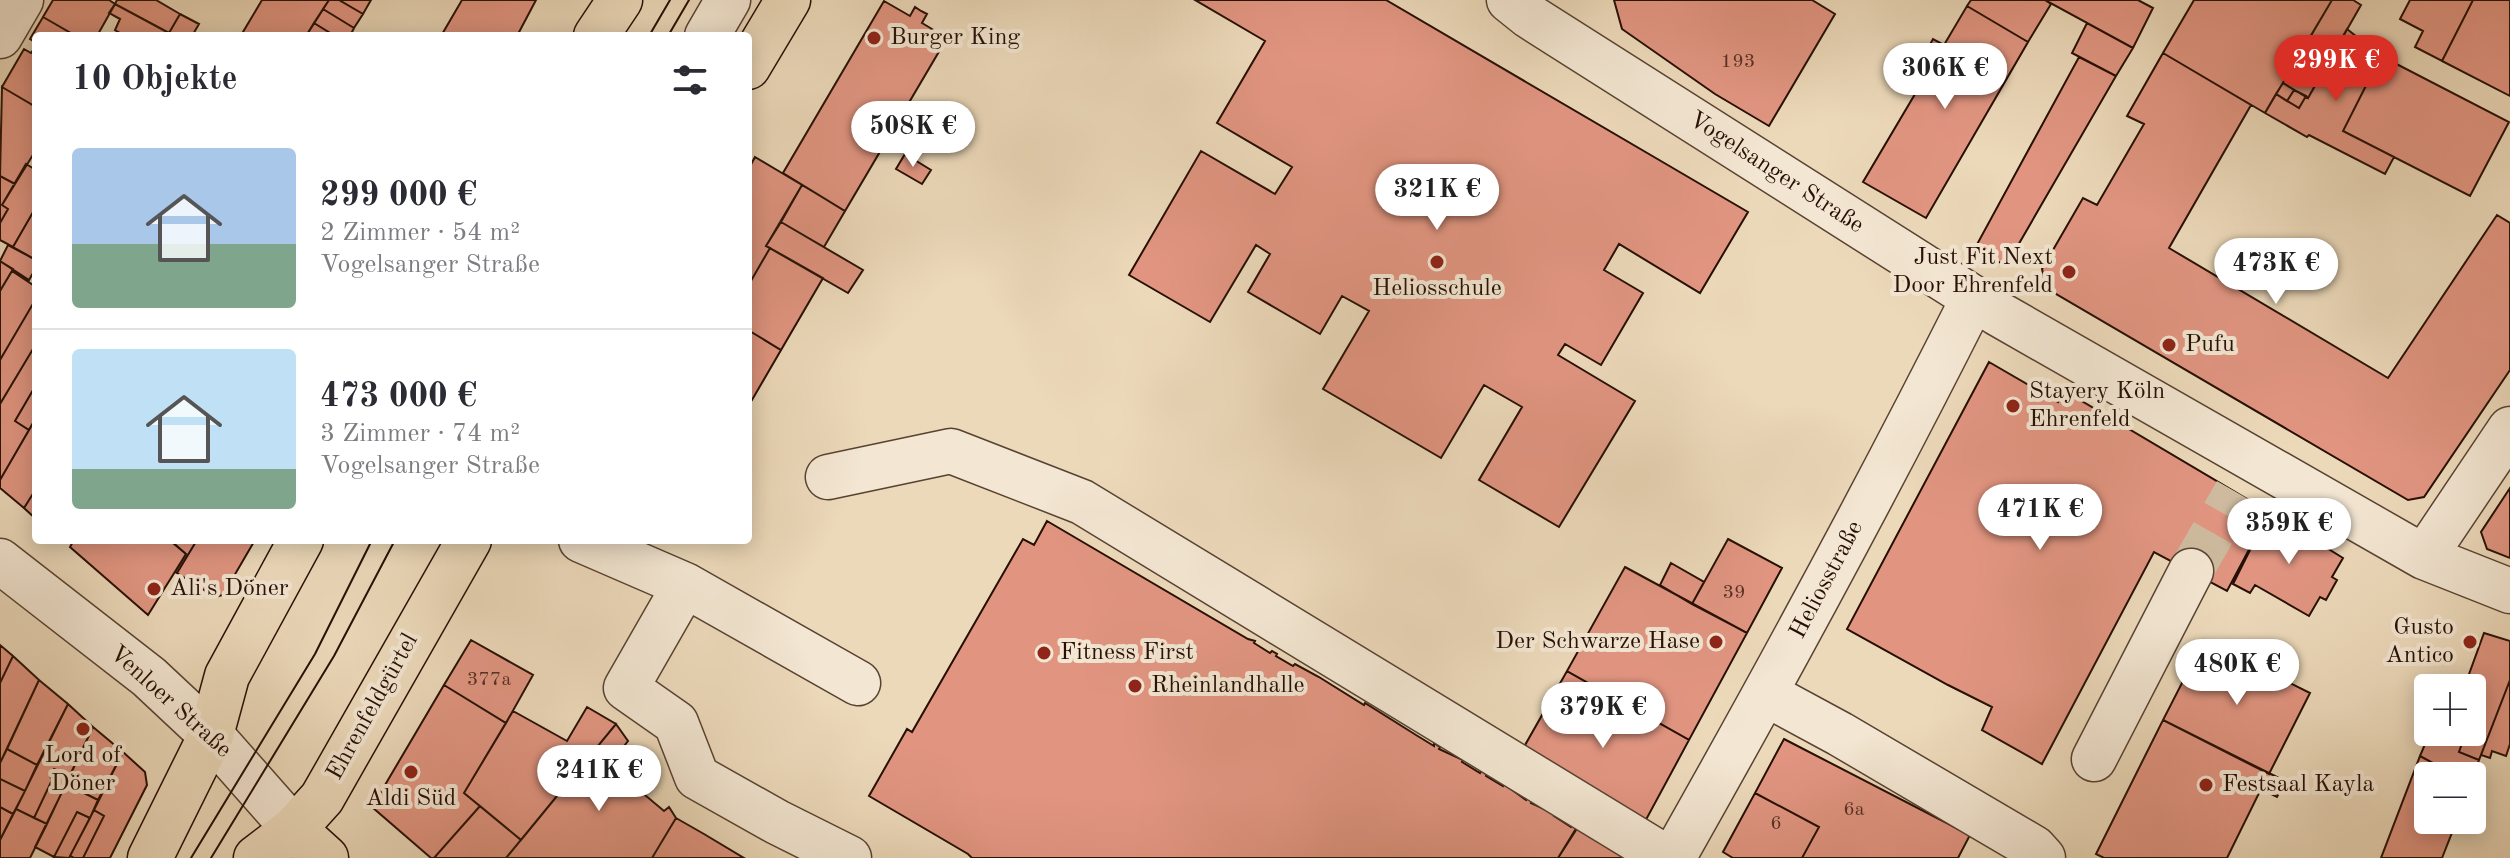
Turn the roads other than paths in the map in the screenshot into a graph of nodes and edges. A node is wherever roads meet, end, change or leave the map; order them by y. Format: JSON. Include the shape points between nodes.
{"nodes":[{"id":1,"x":21,"y":0,"type":"edge"},
{"id":2,"x":620,"y":0,"type":"edge"},
{"id":3,"x":728,"y":0,"type":"edge"},
{"id":4,"x":788,"y":0,"type":"edge"},
{"id":5,"x":1525,"y":5,"type":"edge"},
{"id":6,"x":599,"y":32,"type":"edge"},
{"id":7,"x":709,"y":32,"type":"edge"},
{"id":8,"x":0,"y":36,"type":"edge"},
{"id":9,"x":752,"y":60,"type":"edge"},
{"id":10,"x":1973,"y":299,"type":"junction"},
{"id":11,"x":2510,"y":429,"type":"edge"},
{"id":12,"x":828,"y":477,"type":"dead end"},
{"id":13,"x":299,"y":544,"type":"edge"},
{"id":14,"x":467,"y":544,"type":"edge"},
{"id":15,"x":590,"y":544,"type":"edge"},
{"id":16,"x":2424,"y":557,"type":"junction"},
{"id":17,"x":0,"y":561,"type":"edge"},
{"id":18,"x":2191,"y":571,"type":"tunnel mouth"},
{"id":19,"x":685,"y":585,"type":"junction"},
{"id":20,"x":2510,"y":591,"type":"edge"},
{"id":21,"x":858,"y":683,"type":"dead end"},
{"id":22,"x":1766,"y":694,"type":"junction"},
{"id":23,"x":211,"y":735,"type":"junction"},
{"id":24,"x":2094,"y":759,"type":"dead end"},
{"id":25,"x":294,"y":829,"type":"junction"},
{"id":26,"x":150,"y":858,"type":"edge"},
{"id":27,"x":256,"y":858,"type":"edge"},
{"id":28,"x":326,"y":858,"type":"edge"},
{"id":29,"x":849,"y":858,"type":"edge"},
{"id":30,"x":1667,"y":858,"type":"edge"},
{"id":31,"x":1673,"y":858,"type":"edge"},
{"id":32,"x":2043,"y":858,"type":"edge"}],
"edges":[{"from":1,"to":8,"type":"street"},
{"from":2,"to":6,"type":"main road"},
{"from":3,"to":7,"type":"street"},
{"from":4,"to":9,"type":"main road"},
{"from":5,"to":10,"type":"street","name":"Vogelsanger Straße"},
{"from":10,"to":16,"type":"street","name":"Vogelsanger Straße","via":[[2245,477]]},
{"from":10,"to":22,"type":"street","name":"Heliosstraße"},
{"from":11,"to":16,"type":"street"},
{"from":12,"to":30,"type":"street","via":[[951,451],[1082,502]]},
{"from":13,"to":23,"type":"main road","via":[[227,676]]},
{"from":14,"to":25,"type":"main road","name":"Ehrenfeldgürtel","via":[[322,798]]},
{"from":15,"to":19,"type":"street"},
{"from":16,"to":20,"type":"street","name":"Vogelsanger Straße"},
{"from":17,"to":23,"type":"street","name":"Venloer Straße","via":[[149,677]]},
{"from":18,"to":24,"type":"street"},
{"from":19,"to":21,"type":"street"},
{"from":19,"to":29,"type":"street","via":[[626,688],[676,723],[697,777]]},
{"from":22,"to":31,"type":"street","name":"Heliosstraße"},
{"from":22,"to":32,"type":"street","via":[[2034,848]]},
{"from":23,"to":25,"type":"street","name":"Venloer Straße"},
{"from":23,"to":26,"type":"main road"},
{"from":25,"to":27,"type":"main road","name":"Ehrenfeldgürtel"},
{"from":25,"to":28,"type":"main road","name":"Venloer Straße"}]}
